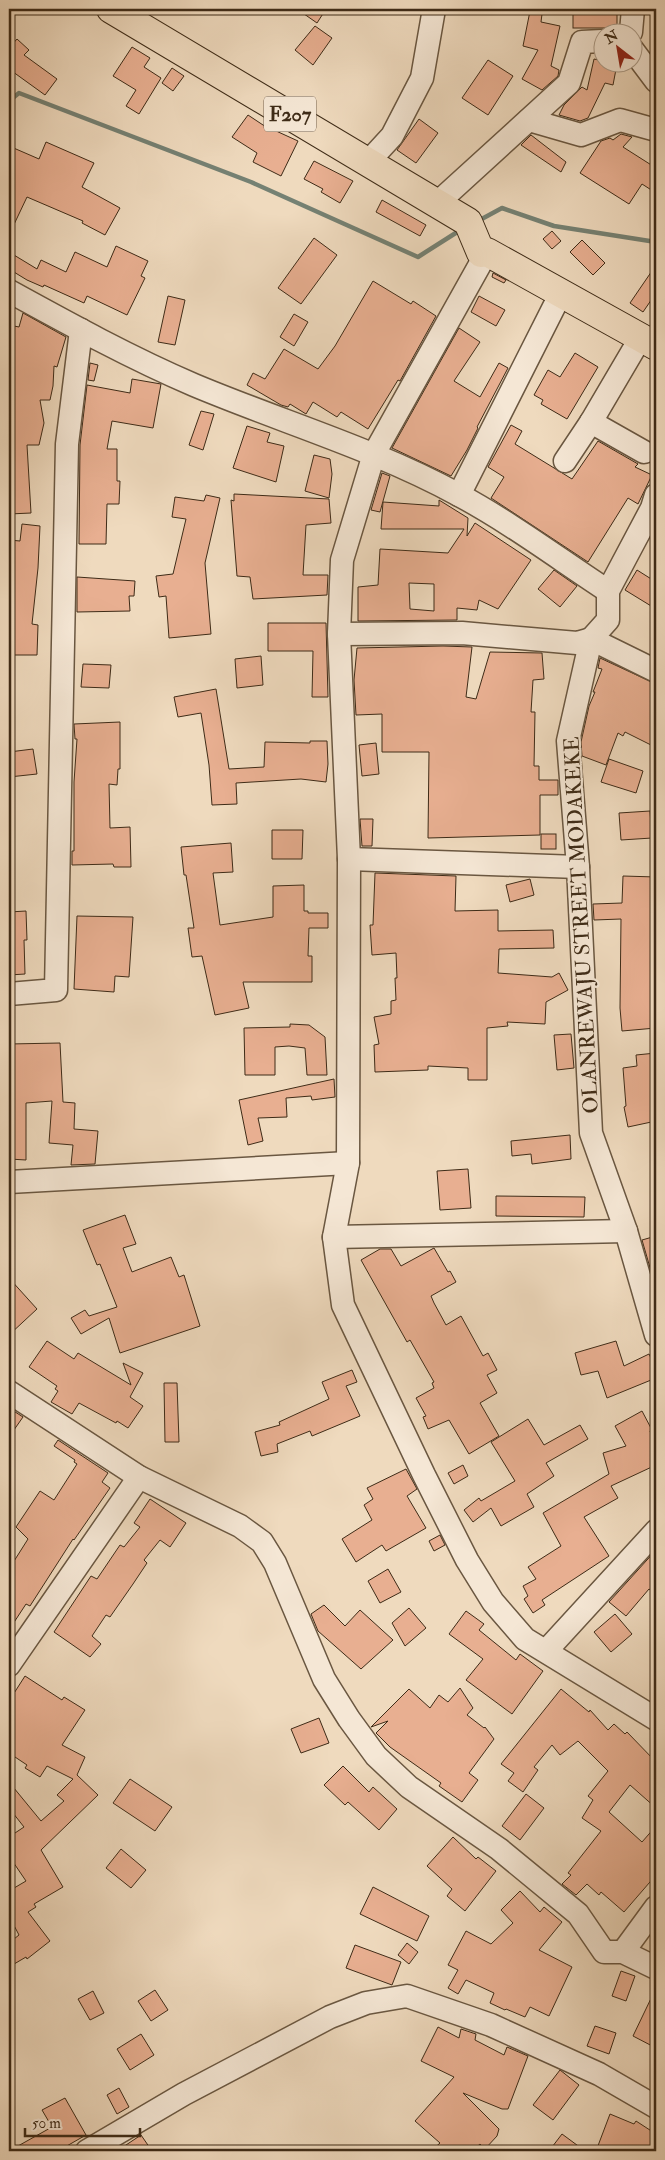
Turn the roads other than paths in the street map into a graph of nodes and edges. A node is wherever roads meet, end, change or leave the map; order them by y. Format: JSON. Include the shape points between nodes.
{"nodes":[{"id":1,"x":111,"y":9,"type":"edge"},
{"id":2,"x":434,"y":9,"type":"edge"},
{"id":3,"x":633,"y":9,"type":"edge"},
{"id":4,"x":632,"y":22,"type":"edge"},
{"id":5,"x":592,"y":41,"type":"edge"},
{"id":6,"x":642,"y":62,"type":"edge"},
{"id":7,"x":656,"y":81,"type":"edge"},
{"id":8,"x":529,"y":120,"type":"junction"},
{"id":9,"x":656,"y":130,"type":"edge"},
{"id":10,"x":369,"y":161,"type":"junction"},
{"id":11,"x":445,"y":208,"type":"junction"},
{"id":12,"x":484,"y":253,"type":"junction"},
{"id":13,"x":9,"y":291,"type":"edge"},
{"id":14,"x":561,"y":293,"type":"junction"},
{"id":15,"x":81,"y":330,"type":"junction"},
{"id":16,"x":649,"y":341,"type":"edge"},
{"id":17,"x":591,"y":422,"type":"junction"},
{"id":18,"x":644,"y":452,"type":"dead end"},
{"id":19,"x":374,"y":454,"type":"junction"},
{"id":20,"x":565,"y":461,"type":"dead end"},
{"id":21,"x":459,"y":495,"type":"junction"},
{"id":22,"x":656,"y":495,"type":"edge"},
{"id":23,"x":608,"y":592,"type":"junction"},
{"id":24,"x":339,"y":634,"type":"junction"},
{"id":25,"x":590,"y":640,"type":"junction"},
{"id":26,"x":656,"y":671,"type":"edge"},
{"id":27,"x":348,"y":859,"type":"junction"},
{"id":28,"x":578,"y":867,"type":"junction"},
{"id":29,"x":9,"y":994,"type":"edge"},
{"id":30,"x":348,"y":1163,"type":"junction"},
{"id":31,"x":9,"y":1182,"type":"edge"},
{"id":32,"x":626,"y":1231,"type":"junction"},
{"id":33,"x":334,"y":1237,"type":"junction"},
{"id":34,"x":656,"y":1335,"type":"edge"},
{"id":35,"x":9,"y":1392,"type":"edge"},
{"id":36,"x":139,"y":1477,"type":"junction"},
{"id":37,"x":656,"y":1531,"type":"edge"},
{"id":38,"x":546,"y":1651,"type":"junction"},
{"id":39,"x":9,"y":1665,"type":"edge"},
{"id":40,"x":656,"y":1719,"type":"edge"},
{"id":41,"x":656,"y":1907,"type":"edge"},
{"id":42,"x":624,"y":1952,"type":"junction"},
{"id":43,"x":656,"y":1968,"type":"edge"},
{"id":44,"x":656,"y":2107,"type":"edge"},
{"id":45,"x":87,"y":2151,"type":"edge"}],
"edges":[{"from":1,"to":10,"type":"main road","number":"F207"},
{"from":2,"to":10,"type":"street","via":[[422,78],[392,136]]},
{"from":3,"to":4,"type":"street"},
{"from":5,"to":8,"type":"street","via":[[582,42],[569,84]]},
{"from":6,"to":7,"type":"street"},
{"from":8,"to":9,"type":"street","via":[[581,135],[620,120]]},
{"from":8,"to":11,"type":"street","via":[[444,197]]},
{"from":10,"to":11,"type":"main road","number":"F207"},
{"from":11,"to":12,"type":"main road","number":"F207","via":[[468,222]]},
{"from":12,"to":14,"type":"main road"},
{"from":12,"to":19,"type":"street"},
{"from":13,"to":15,"type":"street"},
{"from":14,"to":16,"type":"main road"},
{"from":14,"to":21,"type":"street"},
{"from":15,"to":19,"type":"street","via":[[193,385]]},
{"from":15,"to":29,"type":"street","via":[[67,444],[56,990]]},
{"from":16,"to":17,"type":"street"},
{"from":17,"to":18,"type":"street"},
{"from":17,"to":20,"type":"street"},
{"from":19,"to":21,"type":"street"},
{"from":19,"to":24,"type":"street","via":[[342,560]]},
{"from":21,"to":23,"type":"street"},
{"from":22,"to":23,"type":"street","name":"OLANREWAJU STREET MODAKEKE"},
{"from":23,"to":25,"type":"street","name":"OLANREWAJU STREET MODAKEKE","via":[[608,620]]},
{"from":24,"to":25,"type":"street","via":[[462,633],[577,643]]},
{"from":24,"to":27,"type":"street"},
{"from":25,"to":26,"type":"street"},
{"from":25,"to":28,"type":"street","name":"OLANREWAJU STREET MODAKEKE","via":[[568,741]]},
{"from":27,"to":28,"type":"street"},
{"from":27,"to":30,"type":"street"},
{"from":28,"to":32,"type":"street","name":"OLANREWAJU STREET MODAKEKE","via":[[591,1133]]},
{"from":30,"to":31,"type":"street"},
{"from":30,"to":33,"type":"street"},
{"from":32,"to":33,"type":"street"},
{"from":32,"to":34,"type":"street","name":"OLANREWAJU STREET MODAKEKE"},
{"from":33,"to":38,"type":"street","via":[[343,1305],[467,1560],[493,1602],[525,1638]]},
{"from":35,"to":36,"type":"street"},
{"from":36,"to":39,"type":"street"},
{"from":36,"to":42,"type":"street","via":[[240,1526],[262,1542],[276,1563],[324,1679],[376,1756],[409,1787],[499,1850],[578,1914],[604,1952]]},
{"from":37,"to":38,"type":"street"},
{"from":38,"to":40,"type":"street"},
{"from":41,"to":42,"type":"street"},
{"from":42,"to":43,"type":"street"},
{"from":44,"to":45,"type":"street","via":[[599,2074],[491,2025],[407,1996],[366,2003],[330,2017],[184,2094]]}]}
